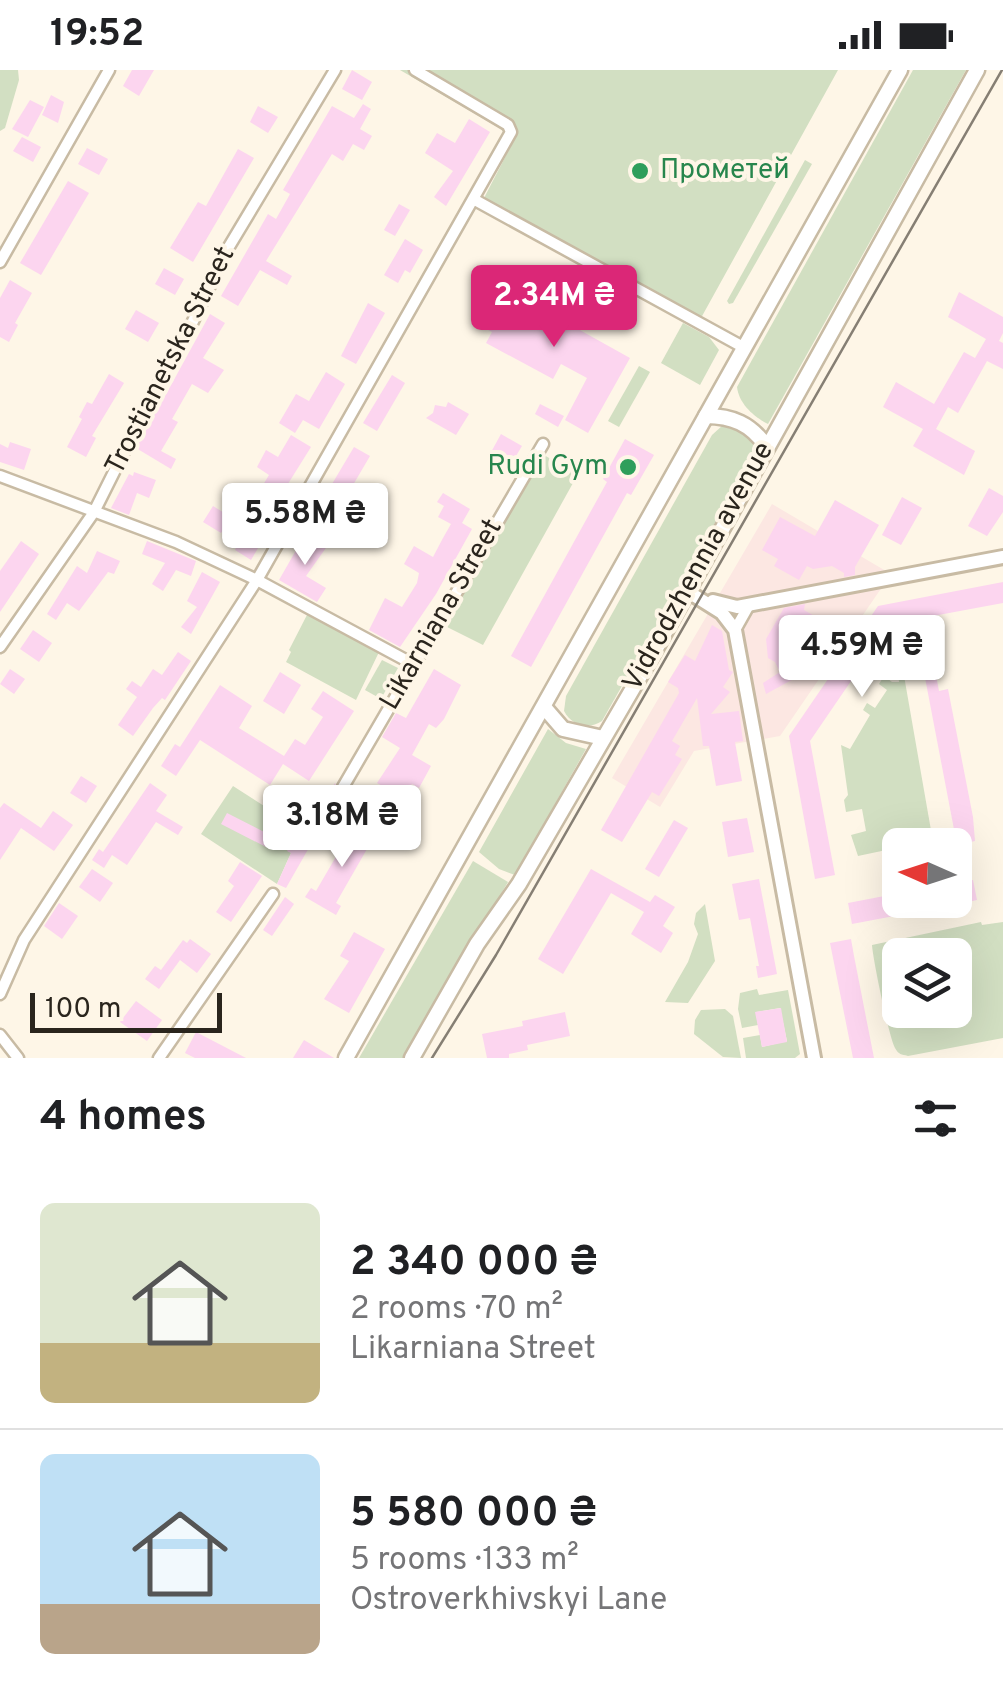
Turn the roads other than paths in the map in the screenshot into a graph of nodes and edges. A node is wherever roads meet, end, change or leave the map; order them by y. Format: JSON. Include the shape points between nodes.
{"nodes":[{"id":1,"x":109,"y":70,"type":"edge"},
{"id":2,"x":336,"y":70,"type":"edge"},
{"id":3,"x":415,"y":70,"type":"edge"},
{"id":4,"x":900,"y":70,"type":"edge"},
{"id":5,"x":977,"y":70,"type":"edge"},
{"id":6,"x":475,"y":200,"type":"junction"},
{"id":7,"x":0,"y":262,"type":"edge"},
{"id":8,"x":743,"y":347,"type":"junction"},
{"id":9,"x":706,"y":416,"type":"junction"},
{"id":10,"x":542,"y":444,"type":"dead end"},
{"id":11,"x":766,"y":446,"type":"junction"},
{"id":12,"x":0,"y":476,"type":"edge"},
{"id":13,"x":94,"y":512,"type":"junction"},
{"id":14,"x":1003,"y":558,"type":"edge"},
{"id":15,"x":256,"y":580,"type":"junction"},
{"id":16,"x":687,"y":591,"type":"junction"},
{"id":17,"x":749,"y":605,"type":"junction"},
{"id":18,"x":735,"y":630,"type":"junction"},
{"id":19,"x":0,"y":648,"type":"edge"},
{"id":20,"x":413,"y":664,"type":"junction"},
{"id":21,"x":544,"y":707,"type":"junction"},
{"id":22,"x":604,"y":738,"type":"junction"},
{"id":23,"x":343,"y":787,"type":"dead end"},
{"id":24,"x":273,"y":894,"type":"dead end"},
{"id":25,"x":0,"y":994,"type":"edge"},
{"id":26,"x":0,"y":1035,"type":"edge"},
{"id":27,"x":18,"y":1058,"type":"edge"},
{"id":28,"x":159,"y":1058,"type":"edge"},
{"id":29,"x":346,"y":1058,"type":"edge"},
{"id":30,"x":412,"y":1058,"type":"edge"},
{"id":31,"x":814,"y":1058,"type":"edge"}],
"edges":[{"from":1,"to":7,"type":"street"},
{"from":2,"to":13,"type":"street","name":"Trostianetska Street","via":[[227,250]]},
{"from":3,"to":6,"type":"street","via":[[511,132]]},
{"from":4,"to":8,"type":"main road"},
{"from":5,"to":11,"type":"main road","name":"Vidrodzhennia avenue"},
{"from":6,"to":8,"type":"street"},
{"from":6,"to":15,"type":"street"},
{"from":8,"to":9,"type":"main road"},
{"from":9,"to":11,"type":"main road","via":[[738,421]]},
{"from":9,"to":21,"type":"main road"},
{"from":10,"to":20,"type":"street","name":"Likarniana Street"},
{"from":11,"to":16,"type":"main road","name":"Vidrodzhennia avenue"},
{"from":12,"to":13,"type":"street"},
{"from":13,"to":15,"type":"street"},
{"from":13,"to":19,"type":"street","name":"Trostianetska Street"},
{"from":14,"to":17,"type":"street"},
{"from":15,"to":20,"type":"street"},
{"from":15,"to":25,"type":"street","via":[[24,940]]},
{"from":16,"to":17,"type":"street","via":[[726,606]]},
{"from":16,"to":18,"type":"street","via":[[722,612]]},
{"from":16,"to":22,"type":"main road","name":"Vidrodzhennia avenue"},
{"from":17,"to":18,"type":"street"},
{"from":18,"to":31,"type":"street"},
{"from":20,"to":23,"type":"street","name":"Likarniana Street"},
{"from":21,"to":22,"type":"main road","via":[[563,729]]},
{"from":21,"to":29,"type":"main road"},
{"from":22,"to":30,"type":"main road","name":"Vidrodzhennia avenue"},
{"from":24,"to":28,"type":"street"},
{"from":26,"to":27,"type":"street"}]}
